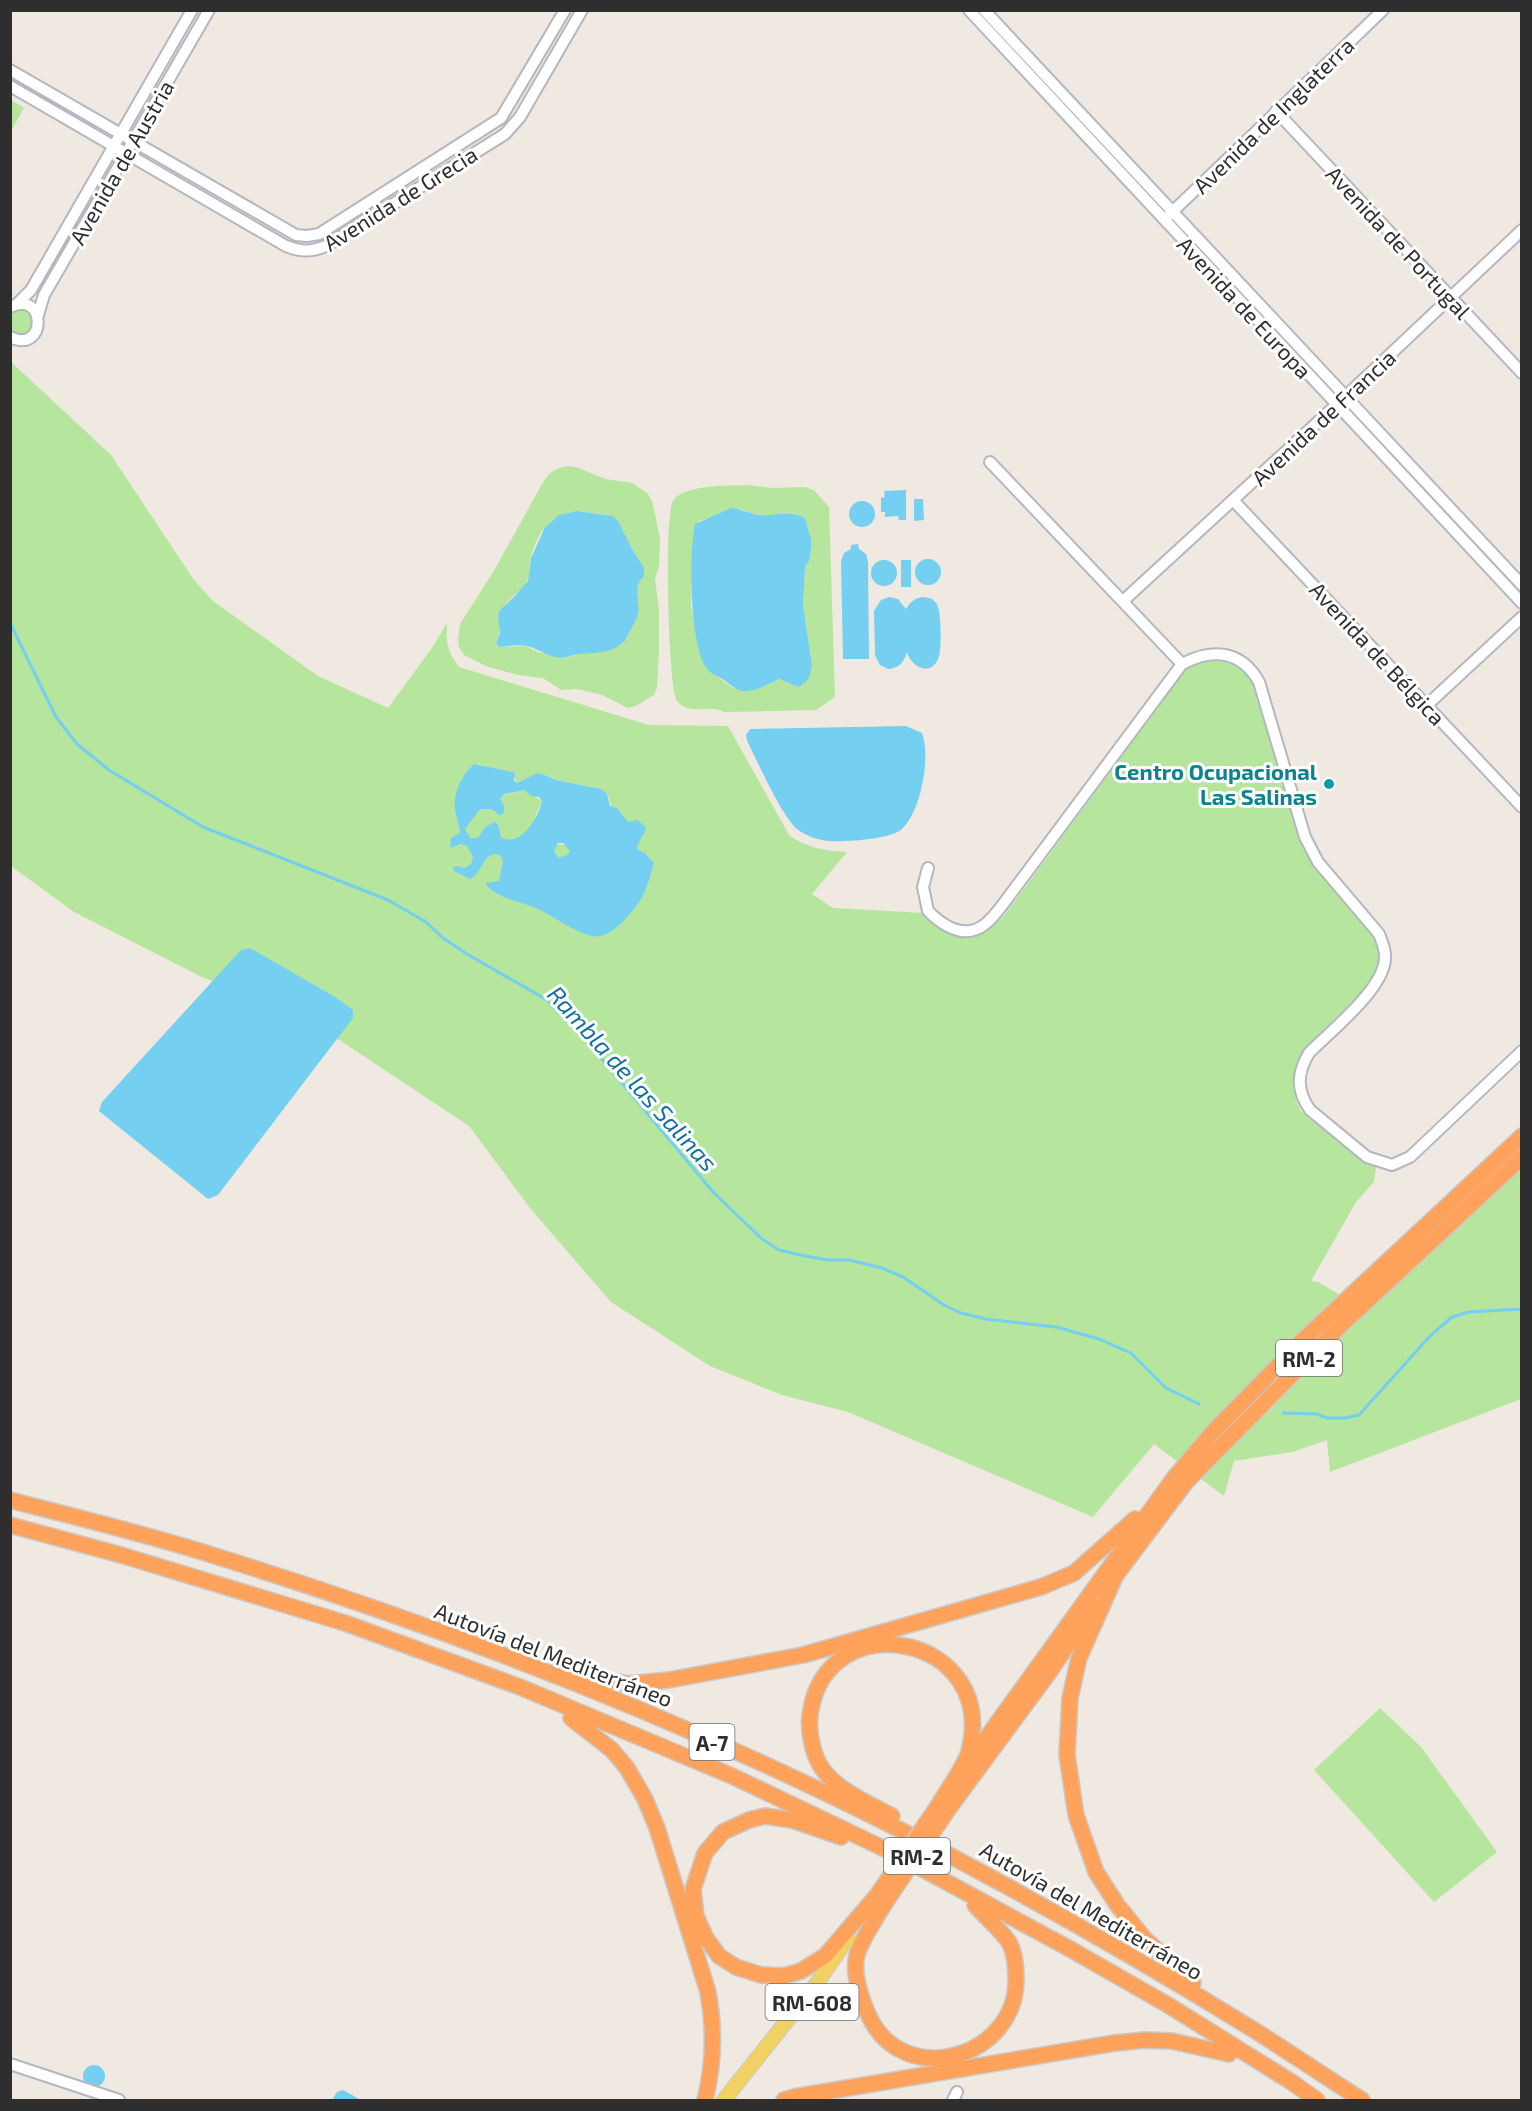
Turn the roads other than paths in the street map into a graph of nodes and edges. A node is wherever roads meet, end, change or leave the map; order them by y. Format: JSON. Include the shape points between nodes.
{"nodes":[{"id":1,"x":192,"y":10,"type":"edge"},
{"id":2,"x":209,"y":10,"type":"edge"},
{"id":3,"x":565,"y":10,"type":"edge"},
{"id":4,"x":582,"y":10,"type":"edge"},
{"id":5,"x":969,"y":10,"type":"edge"},
{"id":6,"x":984,"y":10,"type":"edge"},
{"id":7,"x":1383,"y":10,"type":"edge"},
{"id":8,"x":10,"y":70,"type":"edge"},
{"id":9,"x":10,"y":86,"type":"edge"},
{"id":10,"x":1276,"y":111,"type":"junction"},
{"id":11,"x":121,"y":134,"type":"junction"},
{"id":12,"x":134,"y":141,"type":"junction"},
{"id":13,"x":114,"y":146,"type":"junction"},
{"id":14,"x":127,"y":152,"type":"junction"},
{"id":15,"x":1172,"y":212,"type":"junction"},
{"id":16,"x":1163,"y":220,"type":"junction"},
{"id":17,"x":1521,"y":230,"type":"edge"},
{"id":18,"x":1450,"y":297,"type":"junction"},
{"id":19,"x":14,"y":305,"type":"edge"},
{"id":20,"x":38,"y":315,"type":"junction"},
{"id":21,"x":10,"y":337,"type":"edge"},
{"id":22,"x":1521,"y":373,"type":"edge"},
{"id":23,"x":1341,"y":401,"type":"junction"},
{"id":24,"x":990,"y":462,"type":"dead end"},
{"id":25,"x":1233,"y":500,"type":"junction"},
{"id":26,"x":1521,"y":585,"type":"edge"},
{"id":27,"x":1123,"y":602,"type":"junction"},
{"id":28,"x":1521,"y":603,"type":"edge"},
{"id":29,"x":1521,"y":617,"type":"edge"},
{"id":30,"x":1182,"y":664,"type":"junction"},
{"id":31,"x":1427,"y":705,"type":"junction"},
{"id":32,"x":1521,"y":807,"type":"edge"},
{"id":33,"x":928,"y":868,"type":"dead end"},
{"id":34,"x":1521,"y":1051,"type":"edge"},
{"id":35,"x":1521,"y":1136,"type":"edge"},
{"id":36,"x":1521,"y":1157,"type":"edge"},
{"id":37,"x":1173,"y":1478,"type":"junction"},
{"id":38,"x":10,"y":1500,"type":"edge"},
{"id":39,"x":10,"y":1525,"type":"edge"},
{"id":40,"x":1114,"y":1577,"type":"junction"},
{"id":41,"x":256,"y":1596,"type":"junction"},
{"id":42,"x":534,"y":1667,"type":"junction"},
{"id":43,"x":571,"y":1718,"type":"junction"},
{"id":44,"x":943,"y":1809,"type":"junction"},
{"id":45,"x":841,"y":1837,"type":"junction"},
{"id":46,"x":882,"y":1897,"type":"junction"},
{"id":47,"x":975,"y":1905,"type":"junction"},
{"id":48,"x":1193,"y":1983,"type":"junction"},
{"id":49,"x":1229,"y":2054,"type":"junction"},
{"id":50,"x":10,"y":2064,"type":"edge"},
{"id":51,"x":119,"y":2100,"type":"edge"},
{"id":52,"x":705,"y":2100,"type":"edge"},
{"id":53,"x":724,"y":2100,"type":"edge"},
{"id":54,"x":732,"y":2100,"type":"edge"},
{"id":55,"x":784,"y":2100,"type":"edge"},
{"id":56,"x":1303,"y":2100,"type":"edge"},
{"id":57,"x":1317,"y":2100,"type":"edge"},
{"id":58,"x":1362,"y":2100,"type":"edge"},
{"id":59,"x":1372,"y":2100,"type":"edge"}],
"edges":[{"from":1,"to":11,"type":"street","name":"Avenida de Austria"},
{"from":2,"to":12,"type":"street","name":"Avenida de Austria"},
{"from":3,"to":12,"type":"street","name":"Avenida de Grecia","via":[[501,118],[319,234],[296,235]]},
{"from":4,"to":14,"type":"street","name":"Avenida de Grecia","via":[[520,117],[505,134],[313,251],[286,246]]},
{"from":5,"to":16,"type":"street","name":"Avenida de Europa"},
{"from":6,"to":15,"type":"street","name":"Avenida de Europa"},
{"from":7,"to":10,"type":"street","name":"Avenida de Inglaterra"},
{"from":8,"to":11,"type":"street","name":"Avenida de Grecia"},
{"from":9,"to":13,"type":"street","name":"Avenida de Grecia"},
{"from":10,"to":15,"type":"street","name":"Avenida de Inglaterra"},
{"from":10,"to":18,"type":"street","name":"Avenida de Portugal"},
{"from":11,"to":12,"type":"street","name":"Avenida de Grecia"},
{"from":11,"to":13,"type":"street","name":"Avenida de Austria"},
{"from":12,"to":14,"type":"street","name":"Avenida de Austria"},
{"from":13,"to":14,"type":"street","name":"Avenida de Grecia"},
{"from":13,"to":19,"type":"street","name":"Avenida de Austria","via":[[31,291]]},
{"from":14,"to":20,"type":"street","name":"Avenida de Austria","via":[[44,295]]},
{"from":15,"to":16,"type":"street","name":"Avenida de Inglaterra"},
{"from":15,"to":23,"type":"street","name":"Avenida de Europa"},
{"from":16,"to":23,"type":"street","name":"Avenida de Europa"},
{"from":17,"to":18,"type":"street","name":"Avenida de Francia"},
{"from":18,"to":22,"type":"street","name":"Avenida de Portugal"},
{"from":18,"to":23,"type":"street","name":"Avenida de Francia"},
{"from":19,"to":20,"type":"street","via":[[30,306]]},
{"from":20,"to":21,"type":"street","name":"Avenida de Austria","via":[[38,327],[31,337]]},
{"from":23,"to":25,"type":"street","name":"Avenida de Francia"},
{"from":23,"to":26,"type":"street","name":"Avenida de Europa"},
{"from":23,"to":28,"type":"street","name":"Avenida de Europa"},
{"from":24,"to":27,"type":"street"},
{"from":25,"to":27,"type":"street","name":"Avenida de Francia"},
{"from":25,"to":31,"type":"street","name":"Avenida de Bélgica"},
{"from":27,"to":30,"type":"street"},
{"from":29,"to":31,"type":"street"},
{"from":30,"to":33,"type":"street","via":[[986,924],[966,931],[949,928],[928,911],[923,887]]},
{"from":30,"to":34,"type":"street","via":[[1196,656],[1222,654],[1250,668],[1263,694],[1305,837],[1318,862],[1379,934],[1384,946],[1385,964],[1374,986],[1304,1062],[1298,1084],[1310,1110],[1367,1157],[1392,1165],[1410,1157]]},
{"from":31,"to":32,"type":"street","name":"Avenida de Bélgica"},
{"from":35,"to":37,"type":"highway","number":"RM-2","via":[[1302,1341]]},
{"from":36,"to":40,"type":"highway","number":"RM-2","via":[[1339,1327],[1186,1482]]},
{"from":37,"to":42,"type":"highway","via":[[1164,1482],[1132,1523],[1074,1574],[1041,1587],[803,1655],[669,1680],[629,1684]]},
{"from":37,"to":44,"type":"highway","number":"RM-2"},
{"from":38,"to":42,"type":"highway","name":"Autovía del Mediterráneo","number":"A-7","via":[[209,1554]]},
{"from":39,"to":41,"type":"highway","name":"Autovía del Mediterráneo","number":"A-7"},
{"from":40,"to":44,"type":"highway","number":"RM-2","via":[[1048,1674]]},
{"from":40,"to":48,"type":"highway","via":[[1079,1658],[1070,1698],[1067,1755],[1076,1815],[1096,1872],[1119,1906],[1144,1938]]},
{"from":41,"to":43,"type":"highway"},
{"from":41,"to":57,"type":"highway","name":"Autovía del Mediterráneo","number":"A-7","via":[[345,1623],[520,1687],[818,1816],[893,1853],[1168,2005]]},
{"from":42,"to":58,"type":"highway","name":"Autovía del Mediterráneo","number":"A-7","via":[[746,1757],[945,1853],[1135,1958]]},
{"from":43,"to":45,"type":"highway"},
{"from":43,"to":52,"type":"highway","via":[[612,1750],[627,1768],[657,1828],[712,2014],[711,2075]]},
{"from":44,"to":46,"type":"highway","number":"RM-2","bridge":true},
{"from":44,"to":48,"type":"highway","via":[[968,1753],[973,1725],[968,1700],[953,1672],[931,1654],[903,1644],[872,1645],[849,1654],[830,1670],[813,1698],[809,1726],[813,1748],[824,1771],[842,1787],[911,1827]]},
{"from":45,"to":46,"type":"highway","via":[[792,1820],[765,1816],[723,1832],[705,1853],[693,1889],[696,1916],[706,1938],[719,1956],[736,1967],[760,1976],[783,1976],[801,1971],[825,1956]]},
{"from":45,"to":47,"type":"highway"},
{"from":46,"to":47,"type":"highway","via":[[855,1959],[863,2004],[886,2043],[929,2059],[956,2057],[980,2045],[1011,2011],[1016,1994],[1016,1962],[1009,1942]]},
{"from":46,"to":53,"type":"main road"},
{"from":46,"to":54,"type":"main road","number":"RM-608","via":[[823,1988]]},
{"from":47,"to":49,"type":"highway"},
{"from":48,"to":59,"type":"highway"},
{"from":49,"to":55,"type":"highway","via":[[1172,2041],[1115,2043]]},
{"from":49,"to":56,"type":"highway"},
{"from":50,"to":51,"type":"street"}]}
